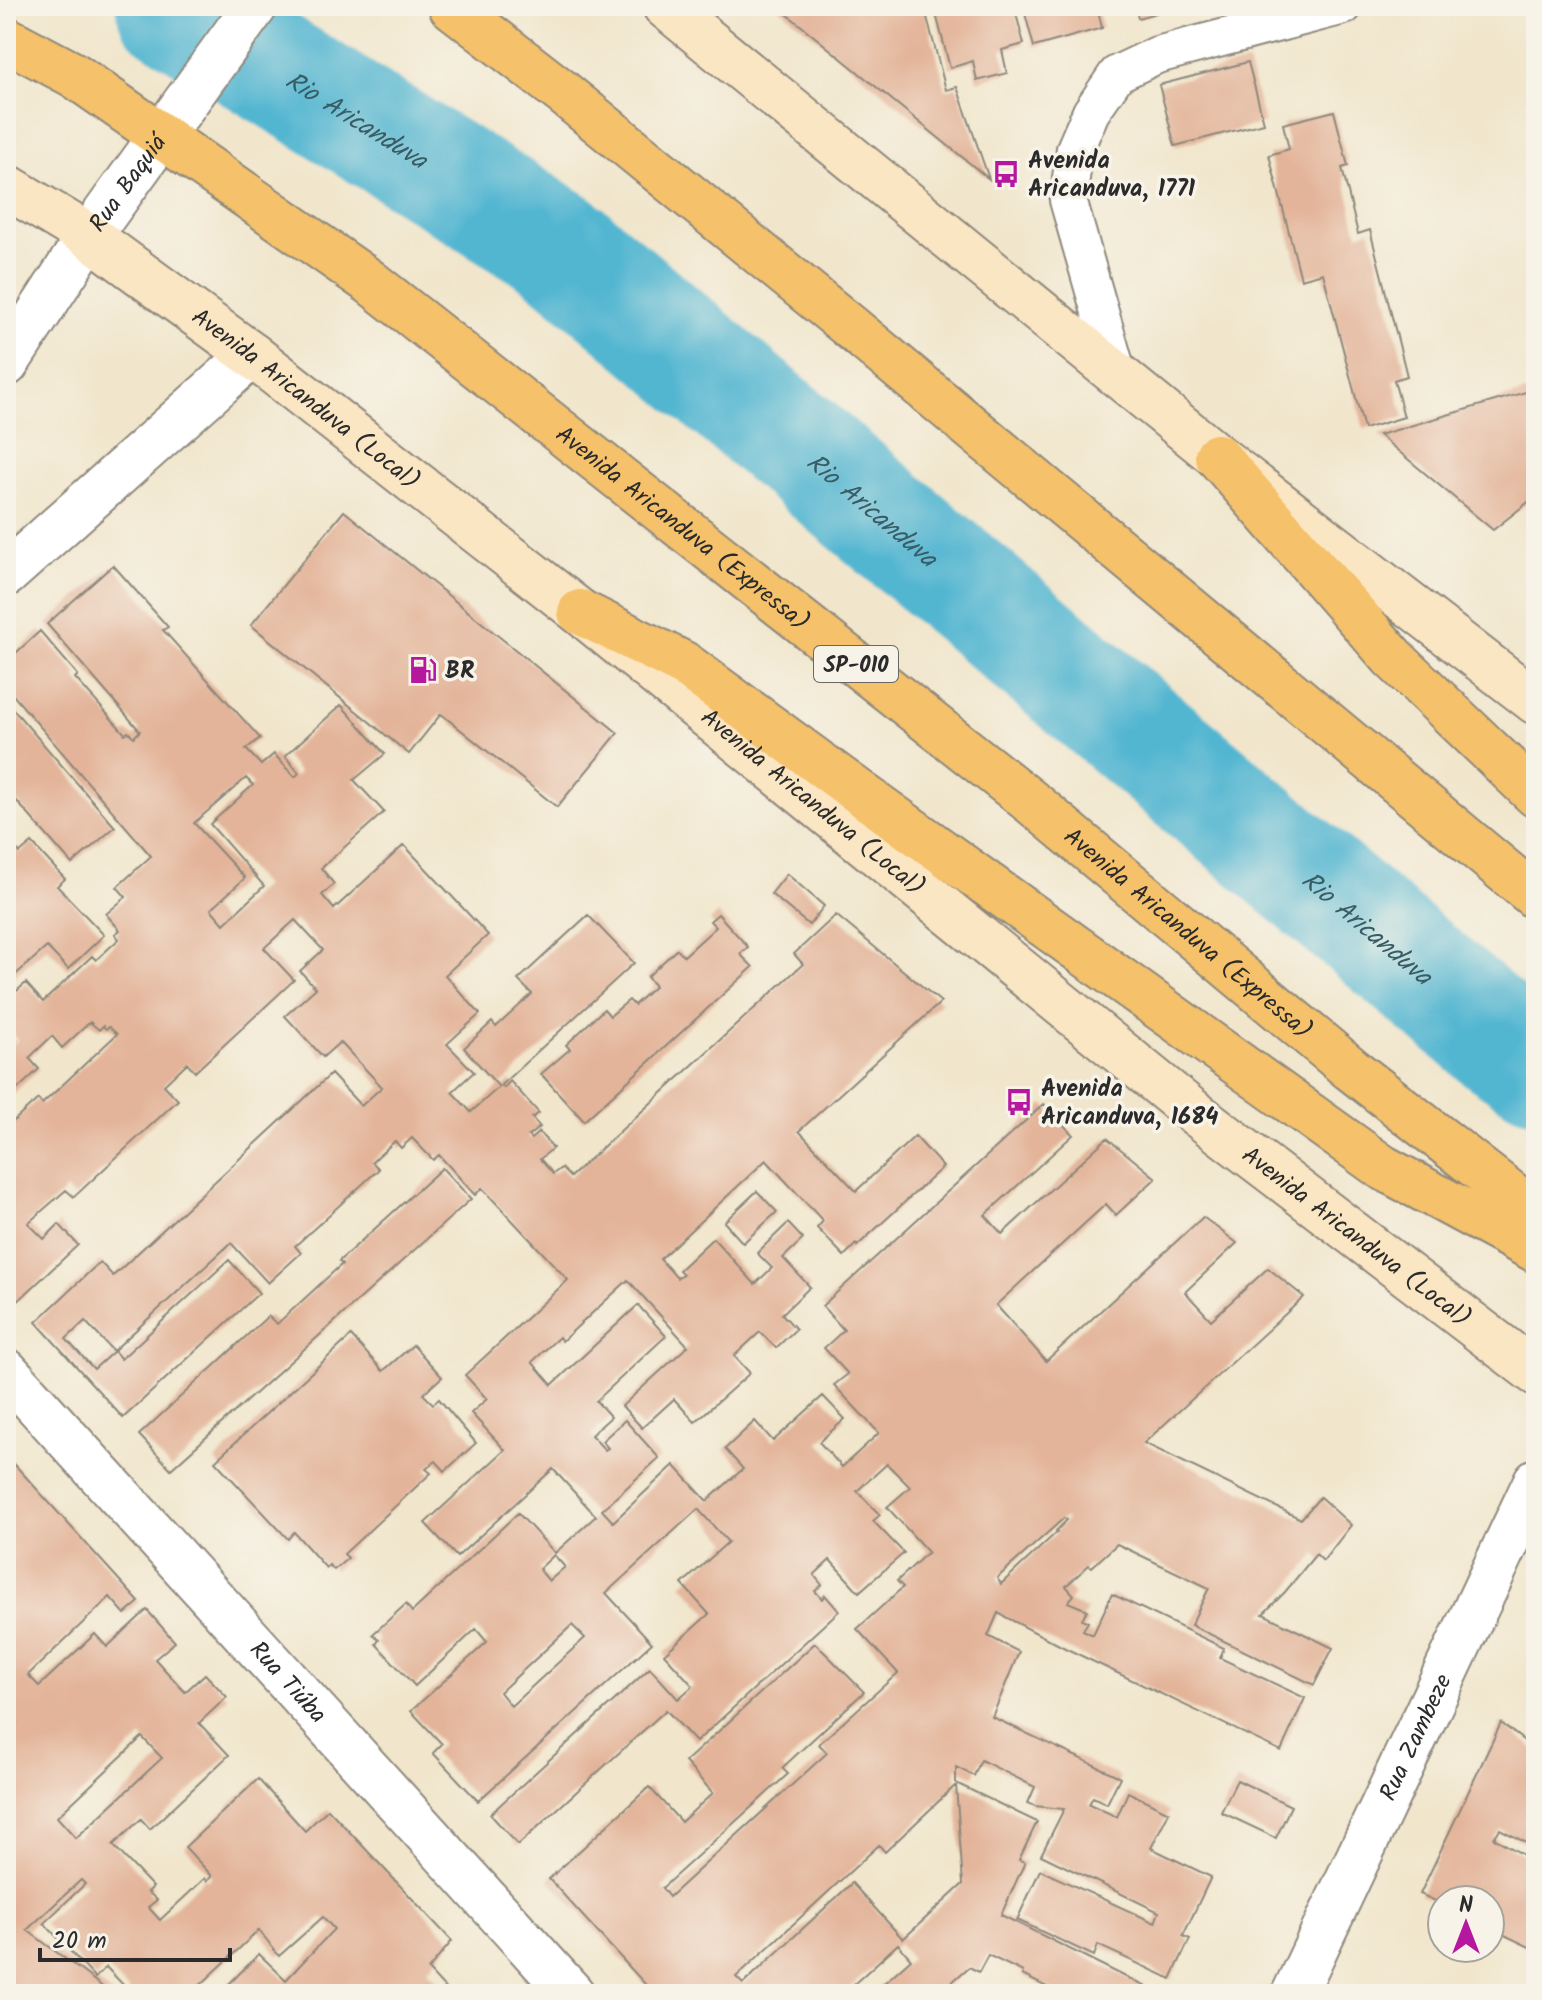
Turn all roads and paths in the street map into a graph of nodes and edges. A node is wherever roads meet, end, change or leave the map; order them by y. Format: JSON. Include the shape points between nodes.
{"nodes":[{"id":1,"x":255,"y":6,"type":"edge"},
{"id":2,"x":451,"y":6,"type":"edge"},
{"id":3,"x":665,"y":6,"type":"edge"},
{"id":4,"x":1344,"y":6,"type":"edge"},
{"id":5,"x":6,"y":39,"type":"edge"},
{"id":6,"x":162,"y":135,"type":"junction"},
{"id":7,"x":6,"y":186,"type":"edge"},
{"id":8,"x":89,"y":236,"type":"junction"},
{"id":9,"x":252,"y":355,"type":"junction"},
{"id":10,"x":6,"y":364,"type":"edge"},
{"id":11,"x":1118,"y":375,"type":"junction"},
{"id":12,"x":1217,"y":456,"type":"junction"},
{"id":13,"x":6,"y":574,"type":"edge"},
{"id":14,"x":580,"y":612,"type":"junction"},
{"id":15,"x":1536,"y":702,"type":"edge"},
{"id":16,"x":1536,"y":795,"type":"edge"},
{"id":17,"x":1536,"y":897,"type":"edge"},
{"id":18,"x":1536,"y":1213,"type":"edge"},
{"id":19,"x":1536,"y":1250,"type":"edge"},
{"id":20,"x":6,"y":1371,"type":"edge"},
{"id":21,"x":1536,"y":1373,"type":"edge"},
{"id":22,"x":1536,"y":1481,"type":"edge"},
{"id":23,"x":1522,"y":1552,"type":"edge"},
{"id":24,"x":572,"y":1994,"type":"edge"},
{"id":25,"x":1294,"y":1994,"type":"edge"}],
"edges":[{"from":1,"to":6,"type":"street","name":"Rua Baquiá"},
{"from":2,"to":17,"type":"highway","via":[[848,325]]},
{"from":3,"to":11,"type":"main road"},
{"from":4,"to":11,"type":"lane","via":[[1157,55],[1117,74],[1091,112],[1075,149],[1068,200]]},
{"from":5,"to":6,"type":"highway","name":"Avenida Aricanduva (Expressa)","number":"SP-010","via":[[74,75]]},
{"from":6,"to":8,"type":"street","name":"Rua Baquiá"},
{"from":6,"to":18,"type":"highway","name":"Avenida Aricanduva (Expressa)","number":"SP-010","via":[[369,281],[699,539]]},
{"from":7,"to":8,"type":"main road","name":"Avenida Aricanduva (Local)"},
{"from":8,"to":9,"type":"main road","name":"Avenida Aricanduva (Local)"},
{"from":8,"to":10,"type":"street","name":"Rua Baquiá"},
{"from":9,"to":13,"type":"street"},
{"from":9,"to":14,"type":"main road","name":"Avenida Aricanduva (Local)"},
{"from":11,"to":12,"type":"main road"},
{"from":12,"to":15,"type":"main road"},
{"from":12,"to":16,"type":"highway","via":[[1393,658]]},
{"from":14,"to":19,"type":"highway","via":[[684,664],[1382,1167]]},
{"from":14,"to":21,"type":"main road","name":"Avenida Aricanduva (Local)","via":[[1190,1109]]},
{"from":20,"to":24,"type":"street","name":"Rua Tiúba"},
{"from":22,"to":23,"type":"street","name":"Rua Zambeze"},
{"from":23,"to":25,"type":"street","name":"Rua Zambeze"}]}
